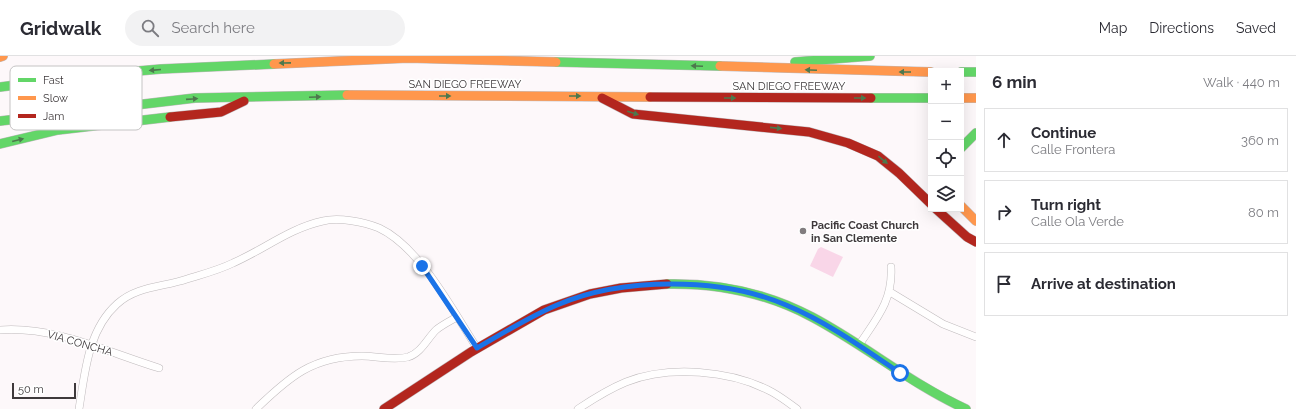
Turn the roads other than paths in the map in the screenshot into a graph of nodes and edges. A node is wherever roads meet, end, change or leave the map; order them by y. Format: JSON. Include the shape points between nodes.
{"nodes":[{"id":1,"x":3,"y":56,"type":"edge"},
{"id":2,"x":399,"y":56,"type":"edge"},
{"id":3,"x":870,"y":56,"type":"edge"},
{"id":4,"x":0,"y":57,"type":"edge"},
{"id":5,"x":408,"y":58,"type":"junction"},
{"id":6,"x":736,"y":68,"type":"junction"},
{"id":7,"x":142,"y":71,"type":"edge"},
{"id":8,"x":928,"y":72,"type":"edge"},
{"id":9,"x":964,"y":72,"type":"edge"},
{"id":10,"x":976,"y":72,"type":"edge"},
{"id":11,"x":10,"y":86,"type":"edge"},
{"id":12,"x":0,"y":87,"type":"edge"},
{"id":13,"x":598,"y":96,"type":"junction"},
{"id":14,"x":928,"y":98,"type":"edge"},
{"id":15,"x":964,"y":98,"type":"edge"},
{"id":16,"x":976,"y":98,"type":"edge"},
{"id":17,"x":248,"y":99,"type":"junction"},
{"id":18,"x":142,"y":103,"type":"edge"},
{"id":19,"x":10,"y":119,"type":"edge"},
{"id":20,"x":142,"y":120,"type":"edge"},
{"id":21,"x":0,"y":121,"type":"edge"},
{"id":22,"x":58,"y":130,"type":"edge"},
{"id":23,"x":976,"y":133,"type":"edge"},
{"id":24,"x":0,"y":144,"type":"edge"},
{"id":25,"x":964,"y":145,"type":"edge"},
{"id":26,"x":928,"y":201,"type":"edge"},
{"id":27,"x":964,"y":209,"type":"edge"},
{"id":28,"x":939,"y":212,"type":"edge"},
{"id":29,"x":976,"y":221,"type":"edge"},
{"id":30,"x":976,"y":242,"type":"edge"},
{"id":31,"x":891,"y":267,"type":"dead end"},
{"id":32,"x":890,"y":292,"type":"junction"},
{"id":33,"x":457,"y":317,"type":"junction"},
{"id":34,"x":0,"y":330,"type":"edge"},
{"id":35,"x":976,"y":337,"type":"edge"},
{"id":36,"x":91,"y":344,"type":"junction"},
{"id":37,"x":858,"y":345,"type":"junction"},
{"id":38,"x":477,"y":348,"type":"junction"},
{"id":39,"x":159,"y":368,"type":"dead end"},
{"id":40,"x":79,"y":409,"type":"edge"},
{"id":41,"x":256,"y":409,"type":"edge"},
{"id":42,"x":384,"y":409,"type":"edge"},
{"id":43,"x":578,"y":409,"type":"edge"},
{"id":44,"x":797,"y":409,"type":"edge"},
{"id":45,"x":966,"y":409,"type":"edge"}],
"edges":[{"from":1,"to":4,"type":"main road"},
{"from":2,"to":5,"type":"main road"},
{"from":3,"to":6,"type":"main road"},
{"from":6,"to":5,"type":"main road","name":"SAN DIEGO FREEWAY","one_way":true},
{"from":5,"to":7,"type":"main road","name":"SAN DIEGO FREEWAY","one_way":true},
{"from":8,"to":6,"type":"main road","name":"SAN DIEGO FREEWAY","one_way":true},
{"from":9,"to":10,"type":"main road"},
{"from":11,"to":12,"type":"main road","name":"SAN DIEGO FREEWAY","one_way":true},
{"from":13,"to":14,"type":"main road","name":"SAN DIEGO FREEWAY","one_way":true},
{"from":17,"to":13,"type":"main road","name":"SAN DIEGO FREEWAY","one_way":true,"via":[[357,95]]},
{"from":13,"to":26,"type":"main road","one_way":true,"via":[[633,114],[809,132],[848,143],[878,156]]},
{"from":15,"to":16,"type":"main road"},
{"from":18,"to":17,"type":"main road","name":"SAN DIEGO FREEWAY","one_way":true,"via":[[195,98]]},
{"from":20,"to":17,"type":"main road","one_way":true,"via":[[222,112]]},
{"from":21,"to":19,"type":"main road","name":"SAN DIEGO FREEWAY","one_way":true},
{"from":24,"to":22,"type":"main road","one_way":true},
{"from":23,"to":25,"type":"main road"},
{"from":27,"to":29,"type":"main road"},
{"from":28,"to":30,"type":"main road"},
{"from":31,"to":32,"type":"street","via":[[893,280]]},
{"from":32,"to":35,"type":"street","via":[[943,324]]},
{"from":32,"to":37,"type":"street"},
{"from":33,"to":36,"type":"street","via":[[417,257],[388,233],[360,223],[325,220],[308,225],[233,263],[186,280],[130,294],[117,303],[100,322]]},
{"from":33,"to":38,"type":"street"},
{"from":33,"to":41,"type":"street","via":[[440,327],[412,355],[393,359],[351,357],[321,363],[289,378]]},
{"from":34,"to":36,"type":"street","name":"VIA CONCHA","via":[[36,331]]},
{"from":36,"to":39,"type":"street","name":"VIA CONCHA"},
{"from":36,"to":40,"type":"street"},
{"from":37,"to":38,"type":"main road","via":[[811,316],[747,292],[711,285],[655,284],[598,292],[558,304]]},
{"from":37,"to":45,"type":"main road","via":[[929,391]]},
{"from":38,"to":42,"type":"main road"},
{"from":43,"to":44,"type":"street","via":[[627,382],[658,374],[702,372],[739,379],[772,392]]}]}
